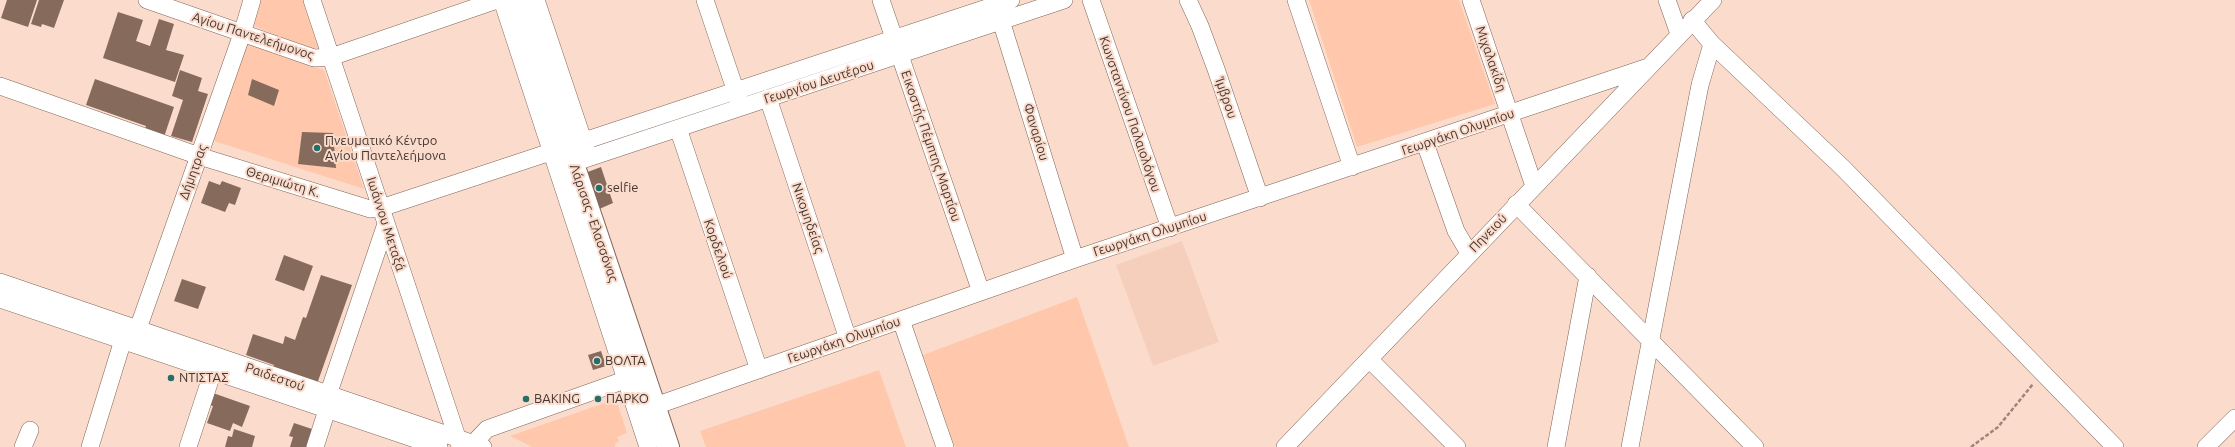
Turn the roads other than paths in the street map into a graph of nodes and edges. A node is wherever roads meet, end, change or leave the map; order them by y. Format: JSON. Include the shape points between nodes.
{"nodes":[{"id":1,"x":147,"y":0,"type":"edge"},
{"id":2,"x":252,"y":0,"type":"edge"},
{"id":3,"x":312,"y":0,"type":"edge"},
{"id":4,"x":497,"y":0,"type":"edge"},
{"id":5,"x":502,"y":0,"type":"edge"},
{"id":6,"x":518,"y":0,"type":"edge"},
{"id":7,"x":536,"y":0,"type":"edge"},
{"id":8,"x":705,"y":0,"type":"edge"},
{"id":9,"x":881,"y":0,"type":"edge"},
{"id":10,"x":1091,"y":0,"type":"edge"},
{"id":11,"x":1188,"y":0,"type":"edge"},
{"id":12,"x":1296,"y":0,"type":"edge"},
{"id":13,"x":1471,"y":0,"type":"edge"},
{"id":14,"x":1667,"y":0,"type":"edge"},
{"id":15,"x":1713,"y":0,"type":"edge"},
{"id":16,"x":1057,"y":1,"type":"edge"},
{"id":17,"x":1004,"y":2,"type":"edge"},
{"id":18,"x":1692,"y":20,"type":"junction"},
{"id":19,"x":1002,"y":22,"type":"junction"},
{"id":20,"x":242,"y":34,"type":"junction"},
{"id":21,"x":1679,"y":34,"type":"junction"},
{"id":22,"x":894,"y":38,"type":"junction"},
{"id":23,"x":1712,"y":44,"type":"junction"},
{"id":24,"x":900,"y":55,"type":"junction"},
{"id":25,"x":331,"y":57,"type":"junction"},
{"id":26,"x":1648,"y":67,"type":"junction"},
{"id":27,"x":0,"y":86,"type":"edge"},
{"id":28,"x":736,"y":91,"type":"junction"},
{"id":29,"x":768,"y":98,"type":"junction"},
{"id":30,"x":741,"y":107,"type":"junction"},
{"id":31,"x":1510,"y":114,"type":"junction"},
{"id":32,"x":678,"y":128,"type":"junction"},
{"id":33,"x":1426,"y":143,"type":"junction"},
{"id":34,"x":571,"y":155,"type":"junction"},
{"id":35,"x":199,"y":156,"type":"junction"},
{"id":36,"x":1352,"y":168,"type":"junction"},
{"id":37,"x":1534,"y":186,"type":"junction"},
{"id":38,"x":1260,"y":198,"type":"junction"},
{"id":39,"x":1516,"y":204,"type":"junction"},
{"id":40,"x":384,"y":216,"type":"junction"},
{"id":41,"x":1170,"y":228,"type":"junction"},
{"id":42,"x":1470,"y":253,"type":"junction"},
{"id":43,"x":1075,"y":259,"type":"junction"},
{"id":44,"x":1588,"y":276,"type":"junction"},
{"id":45,"x":0,"y":282,"type":"edge"},
{"id":46,"x":980,"y":292,"type":"junction"},
{"id":47,"x":0,"y":299,"type":"edge"},
{"id":48,"x":901,"y":320,"type":"junction"},
{"id":49,"x":131,"y":338,"type":"junction"},
{"id":50,"x":848,"y":339,"type":"junction"},
{"id":51,"x":1650,"y":339,"type":"junction"},
{"id":52,"x":1370,"y":360,"type":"junction"},
{"id":53,"x":759,"y":370,"type":"junction"},
{"id":54,"x":213,"y":371,"type":"junction"},
{"id":55,"x":635,"y":376,"type":"junction"},
{"id":56,"x":328,"y":403,"type":"junction"},
{"id":57,"x":655,"y":406,"type":"junction"},
{"id":58,"x":2235,"y":418,"type":"edge"},
{"id":59,"x":30,"y":430,"type":"dead end"},
{"id":60,"x":1293,"y":444,"type":"edge"},
{"id":61,"x":469,"y":445,"type":"edge"},
{"id":62,"x":23,"y":447,"type":"edge"},
{"id":63,"x":90,"y":447,"type":"edge"},
{"id":64,"x":188,"y":447,"type":"edge"},
{"id":65,"x":315,"y":447,"type":"edge"},
{"id":66,"x":439,"y":447,"type":"edge"},
{"id":67,"x":648,"y":447,"type":"edge"},
{"id":68,"x":668,"y":447,"type":"edge"},
{"id":69,"x":945,"y":447,"type":"edge"},
{"id":70,"x":1458,"y":447,"type":"edge"},
{"id":71,"x":1556,"y":447,"type":"edge"},
{"id":72,"x":1630,"y":447,"type":"edge"},
{"id":73,"x":1755,"y":447,"type":"edge"},
{"id":74,"x":2115,"y":447,"type":"edge"},
{"id":75,"x":2206,"y":447,"type":"edge"}],
"edges":[{"from":1,"to":20,"type":"street","name":"Αγίου Παντελεήμονος"},
{"from":2,"to":20,"type":"street","name":"Δήμητρας"},
{"from":3,"to":25,"type":"street","name":"Ιωάννου Μεταξά"},
{"from":4,"to":25,"type":"street","name":"Αγίου Παντελεήμονος"},
{"from":5,"to":34,"type":"street"},
{"from":6,"to":34,"type":"highway","name":"Λάρισας - Ελασσόνας"},
{"from":7,"to":34,"type":"street"},
{"from":8,"to":28,"type":"street"},
{"from":9,"to":22,"type":"street","name":"Εικοστής Πέμπτης Μαρτίου"},
{"from":10,"to":41,"type":"street","name":"Κωνσταντίνου Παλαιολόγου"},
{"from":11,"to":38,"type":"street","name":"Ίμβρου","via":[[1214,62]]},
{"from":12,"to":36,"type":"street"},
{"from":13,"to":31,"type":"street","name":"Μιχαλακίδη"},
{"from":14,"to":21,"type":"street"},
{"from":15,"to":18,"type":"street","name":"Πηνειού"},
{"from":16,"to":19,"type":"street","name":"Γεωργίου Δευτέρου"},
{"from":17,"to":19,"type":"street","name":"Φαναρίου"},
{"from":17,"to":22,"type":"street","name":"Γεωργίου Δευτέρου"},
{"from":18,"to":21,"type":"street","name":"Πηνειού"},
{"from":18,"to":23,"type":"street"},
{"from":19,"to":24,"type":"street","name":"Γεωργίου Δευτέρου"},
{"from":19,"to":43,"type":"street","name":"Φαναρίου"},
{"from":20,"to":25,"type":"street","name":"Αγίου Παντελεήμονος","via":[[314,58]]},
{"from":20,"to":35,"type":"street","name":"Δήμητρας"},
{"from":21,"to":26,"type":"street","name":"Πηνειού"},
{"from":22,"to":24,"type":"street","name":"Εικοστής Πέμπτης Μαρτίου"},
{"from":22,"to":28,"type":"street","name":"Γεωργίου Δευτέρου"},
{"from":23,"to":51,"type":"street","via":[[1700,85]]},
{"from":23,"to":74,"type":"street","via":[[1843,168]]},
{"from":24,"to":29,"type":"street","name":"Γεωργίου Δευτέρου"},
{"from":24,"to":46,"type":"street","name":"Εικοστής Πέμπτης Μαρτίου"},
{"from":25,"to":40,"type":"street","name":"Ιωάννου Μεταξά"},
{"from":26,"to":31,"type":"street","name":"Γεωργάκη Ολυμπίου"},
{"from":26,"to":37,"type":"street","name":"Πηνειού"},
{"from":27,"to":35,"type":"street","name":"Θεριμιώτη Κ."},
{"from":28,"to":30,"type":"street"},
{"from":28,"to":34,"type":"street","name":"Γεωργίου Δευτέρου"},
{"from":29,"to":30,"type":"street","name":"Γεωργίου Δευτέρου"},
{"from":29,"to":50,"type":"street","name":"Νικομηδείας"},
{"from":30,"to":32,"type":"street","name":"Γεωργίου Δευτέρου"},
{"from":31,"to":33,"type":"street","name":"Γεωργάκη Ολυμπίου"},
{"from":31,"to":37,"type":"street","name":"Μιχαλακίδη"},
{"from":32,"to":34,"type":"street","name":"Γεωργίου Δευτέρου"},
{"from":32,"to":53,"type":"street","name":"Κορδελιού"},
{"from":33,"to":36,"type":"street","name":"Γεωργάκη Ολυμπίου"},
{"from":33,"to":42,"type":"street","via":[[1456,231]]},
{"from":34,"to":40,"type":"street","name":"Θεριμιώτη Κ."},
{"from":34,"to":55,"type":"highway","name":"Λάρισας - Ελασσόνας"},
{"from":35,"to":40,"type":"street","name":"Θεριμιώτη Κ.","via":[[370,209]]},
{"from":35,"to":49,"type":"street","name":"Δήμητρας"},
{"from":36,"to":38,"type":"street","name":"Γεωργάκη Ολυμπίου"},
{"from":37,"to":39,"type":"street","name":"Πηνειού"},
{"from":38,"to":41,"type":"street","name":"Γεωργάκη Ολυμπίου"},
{"from":39,"to":42,"type":"street","name":"Πηνειού"},
{"from":39,"to":44,"type":"street"},
{"from":40,"to":56,"type":"street"},
{"from":40,"to":61,"type":"street","name":"Ιωάννου Μεταξά"},
{"from":41,"to":43,"type":"street","name":"Γεωργάκη Ολυμπίου"},
{"from":42,"to":52,"type":"street","name":"Πηνειού"},
{"from":43,"to":46,"type":"street","name":"Γεωργάκη Ολυμπίου"},
{"from":44,"to":51,"type":"street"},
{"from":44,"to":71,"type":"street"},
{"from":45,"to":49,"type":"street","name":"Ραιδεστού"},
{"from":46,"to":48,"type":"street","name":"Γεωργάκη Ολυμπίου"},
{"from":47,"to":49,"type":"street","name":"Ραιδεστού"},
{"from":48,"to":50,"type":"street","name":"Γεωργάκη Ολυμπίου"},
{"from":48,"to":69,"type":"street"},
{"from":49,"to":54,"type":"street","name":"Ραιδεστού"},
{"from":49,"to":56,"type":"street","name":"Ραιδεστού"},
{"from":49,"to":63,"type":"street","name":"Δήμητρας"},
{"from":50,"to":53,"type":"street","name":"Γεωργάκη Ολυμπίου"},
{"from":51,"to":72,"type":"street"},
{"from":51,"to":73,"type":"street"},
{"from":52,"to":60,"type":"street","name":"Πηνειού"},
{"from":52,"to":70,"type":"street"},
{"from":53,"to":57,"type":"street","name":"Γεωργάκη Ολυμπίου"},
{"from":54,"to":56,"type":"street","name":"Ραιδεστού"},
{"from":54,"to":64,"type":"street"},
{"from":55,"to":57,"type":"highway","name":"Λάρισας - Ελασσόνας"},
{"from":55,"to":61,"type":"street","via":[[487,429]]},
{"from":55,"to":67,"type":"street"},
{"from":56,"to":61,"type":"street","name":"Ραιδεστού"},
{"from":56,"to":65,"type":"street"},
{"from":56,"to":66,"type":"street","name":"Ραιδεστού"},
{"from":57,"to":68,"type":"highway","name":"Λάρισας - Ελασσόνας"},
{"from":58,"to":75,"type":"street"},
{"from":59,"to":62,"type":"street"}]}
